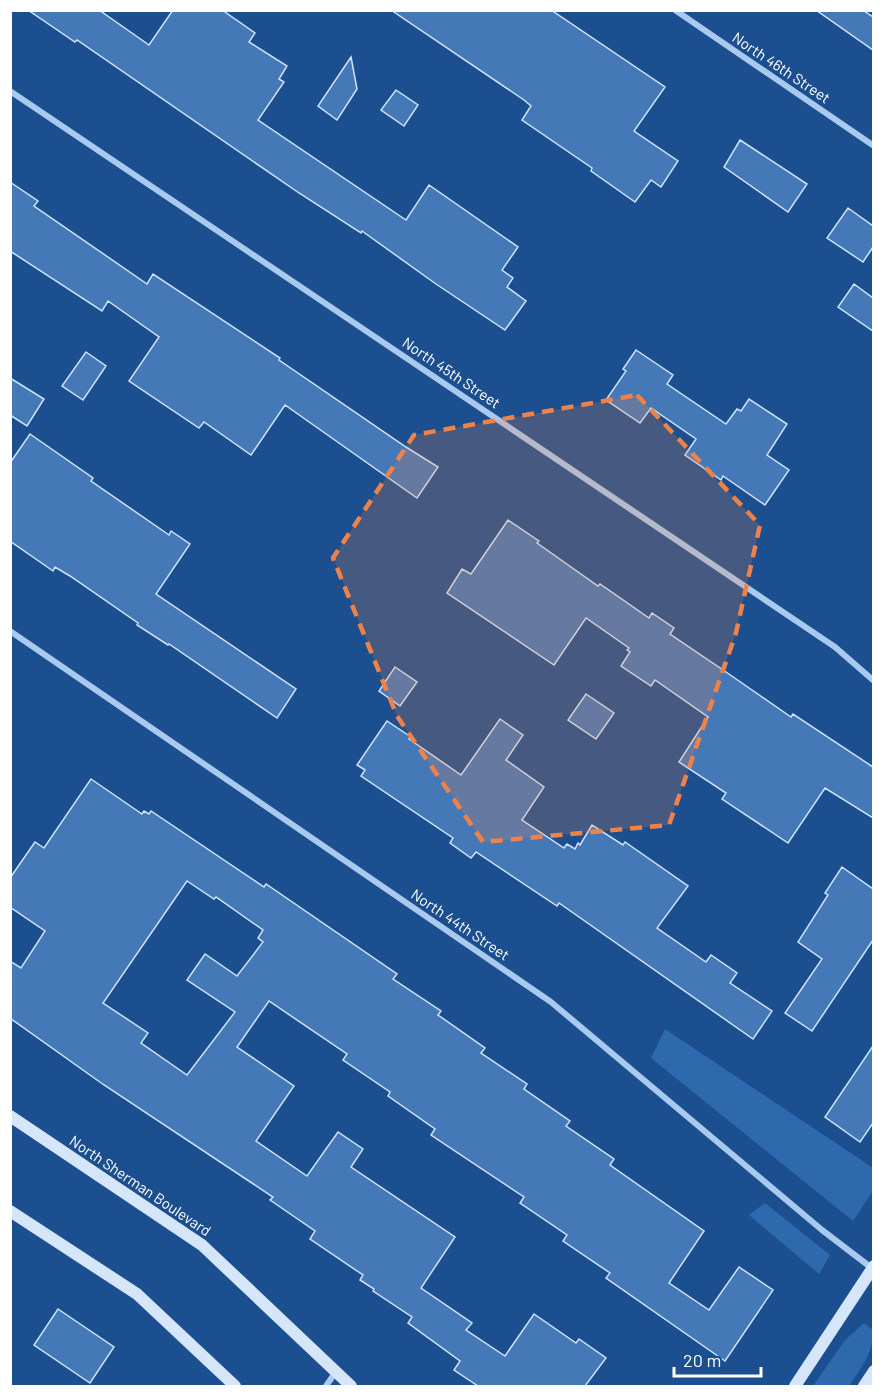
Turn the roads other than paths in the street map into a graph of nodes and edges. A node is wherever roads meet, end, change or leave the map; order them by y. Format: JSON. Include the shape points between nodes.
{"nodes":[{"id":1,"x":675,"y":10,"type":"edge"},
{"id":2,"x":10,"y":91,"type":"edge"},
{"id":3,"x":873,"y":146,"type":"edge"},
{"id":4,"x":10,"y":631,"type":"edge"},
{"id":5,"x":873,"y":681,"type":"edge"},
{"id":6,"x":10,"y":1116,"type":"edge"},
{"id":7,"x":10,"y":1211,"type":"edge"},
{"id":8,"x":873,"y":1268,"type":"edge"},
{"id":9,"x":873,"y":1371,"type":"edge"},
{"id":10,"x":335,"y":1373,"type":"junction"},
{"id":11,"x":235,"y":1386,"type":"edge"},
{"id":12,"x":326,"y":1386,"type":"edge"},
{"id":13,"x":351,"y":1386,"type":"edge"},
{"id":14,"x":795,"y":1386,"type":"edge"},
{"id":15,"x":864,"y":1386,"type":"edge"}],
"edges":[{"from":1,"to":3,"type":"street","name":"North 46th Street"},
{"from":2,"to":5,"type":"street","name":"North 45th Street","via":[[835,647]]},
{"from":4,"to":8,"type":"street","name":"North 44th Street","via":[[551,1002],[822,1230]]},
{"from":6,"to":10,"type":"main road","name":"North Sherman Boulevard","via":[[202,1245]]},
{"from":7,"to":11,"type":"main road","via":[[137,1294]]},
{"from":8,"to":14,"type":"main road"},
{"from":9,"to":15,"type":"main road"},
{"from":10,"to":12,"type":"street"},
{"from":10,"to":13,"type":"main road","name":"North Sherman Boulevard"}]}
